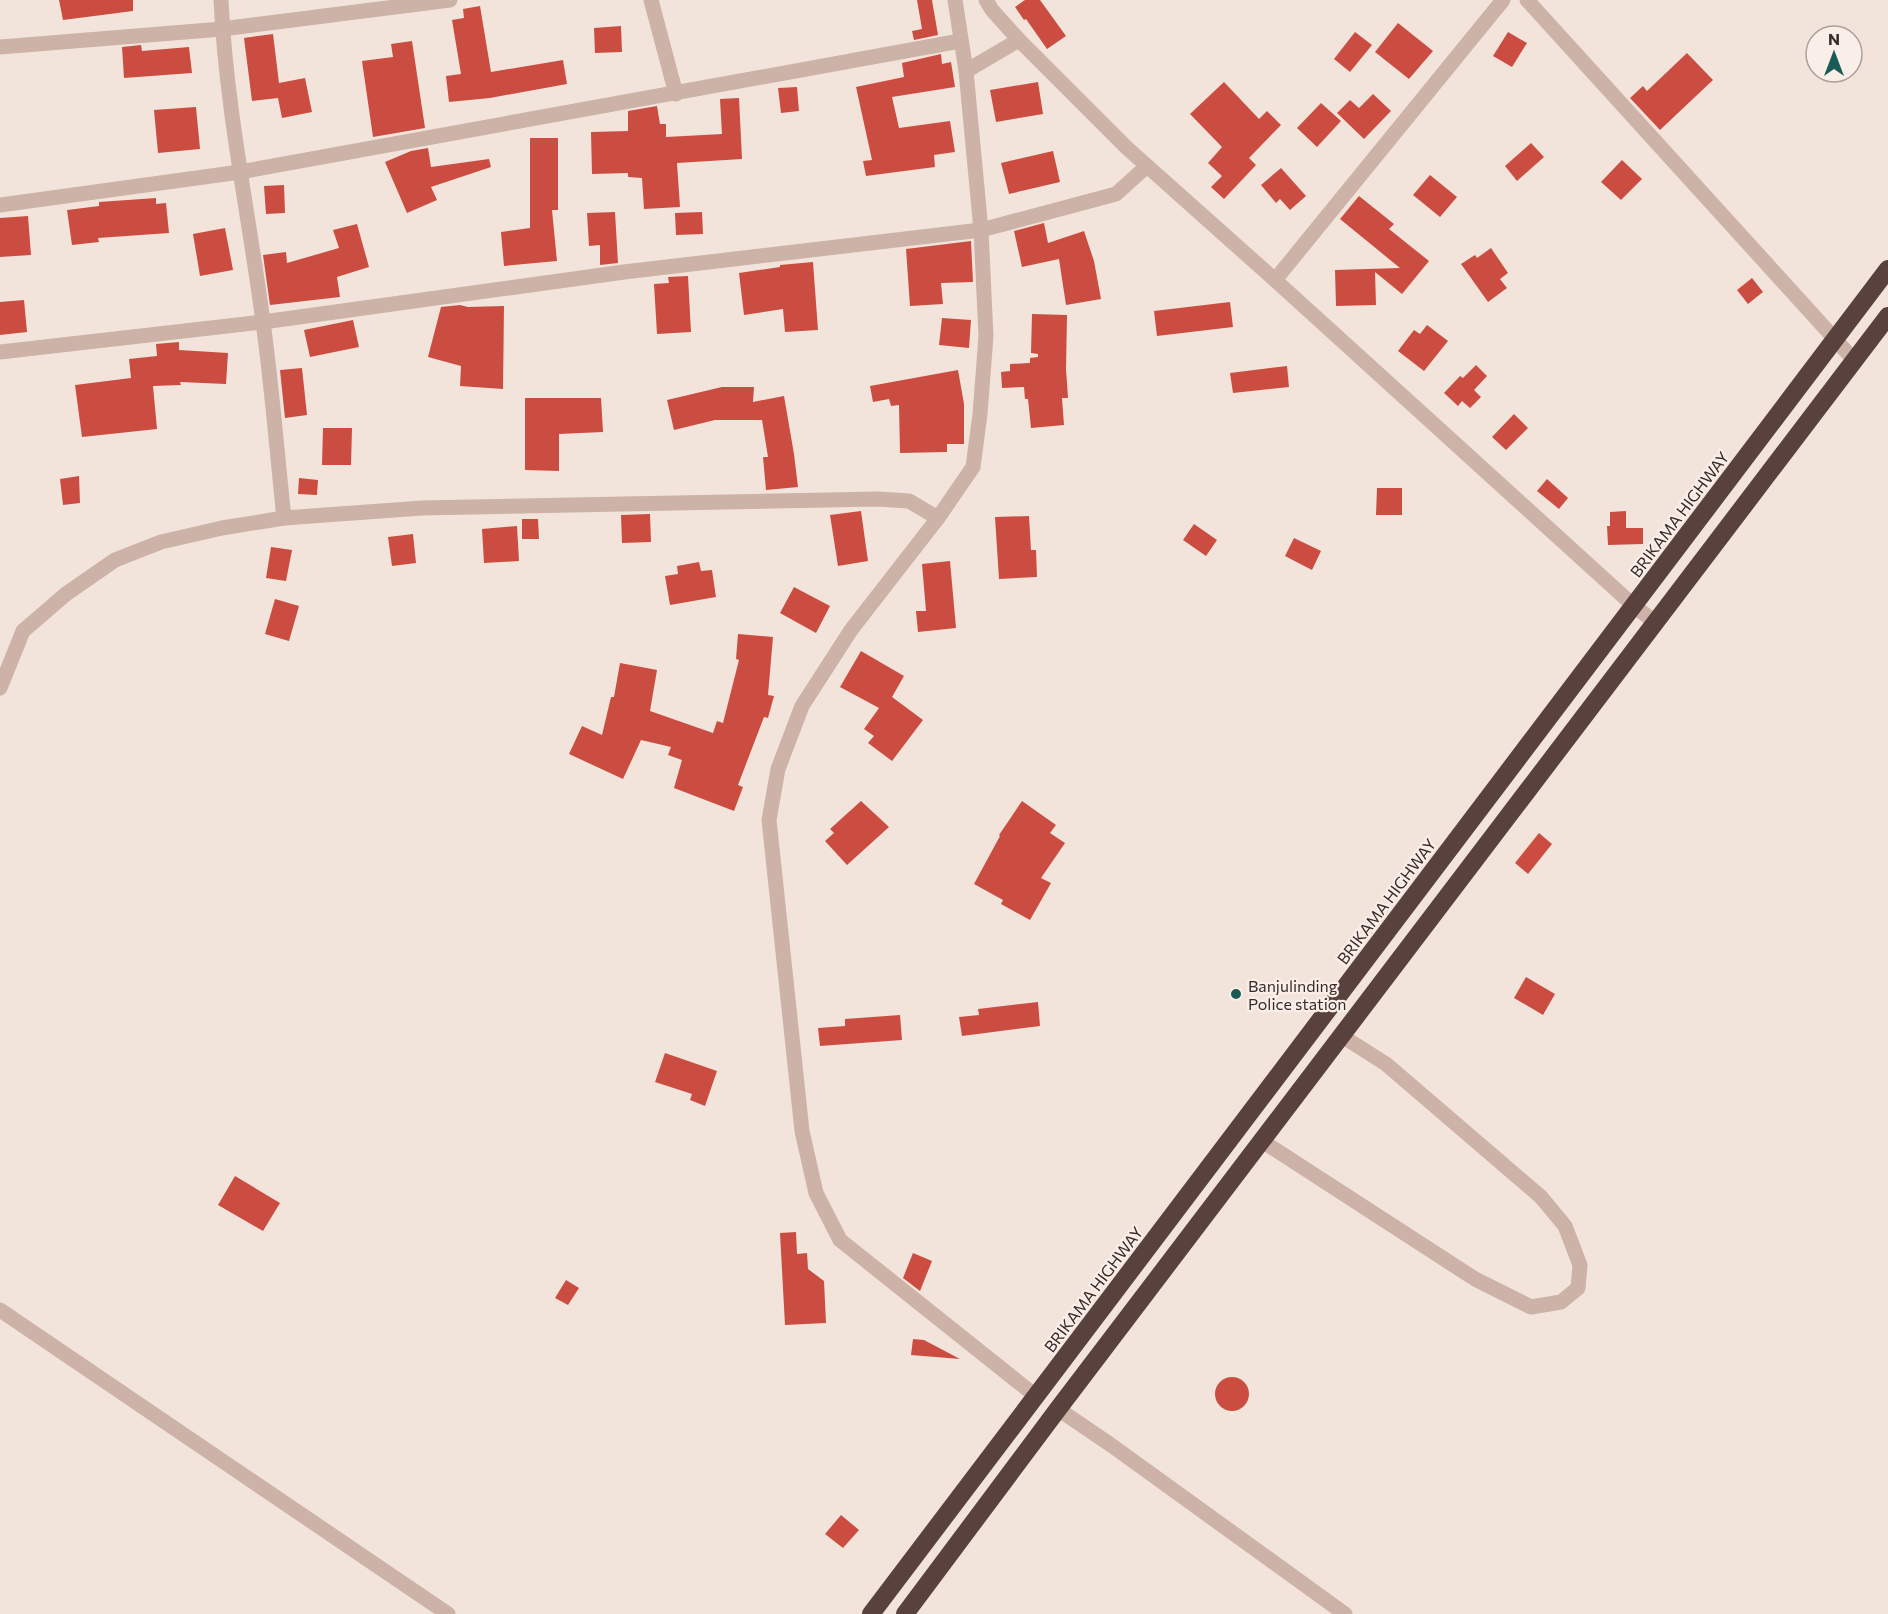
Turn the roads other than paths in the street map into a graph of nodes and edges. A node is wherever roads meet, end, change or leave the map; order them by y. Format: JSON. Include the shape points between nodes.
{"nodes":[{"id":1,"x":221,"y":0,"type":"edge"},
{"id":2,"x":450,"y":0,"type":"edge"},
{"id":3,"x":651,"y":0,"type":"edge"},
{"id":4,"x":955,"y":0,"type":"edge"},
{"id":5,"x":986,"y":0,"type":"edge"},
{"id":6,"x":1503,"y":0,"type":"edge"},
{"id":7,"x":1527,"y":0,"type":"edge"},
{"id":8,"x":222,"y":29,"type":"junction"},
{"id":9,"x":1019,"y":40,"type":"junction"},
{"id":10,"x":960,"y":41,"type":"junction"},
{"id":11,"x":0,"y":47,"type":"edge"},
{"id":12,"x":966,"y":71,"type":"junction"},
{"id":13,"x":676,"y":94,"type":"junction"},
{"id":14,"x":1147,"y":166,"type":"junction"},
{"id":15,"x":240,"y":172,"type":"junction"},
{"id":16,"x":0,"y":205,"type":"edge"},
{"id":17,"x":981,"y":230,"type":"junction"},
{"id":18,"x":1888,"y":269,"type":"edge"},
{"id":19,"x":1275,"y":280,"type":"junction"},
{"id":20,"x":1888,"y":316,"type":"edge"},
{"id":21,"x":263,"y":322,"type":"junction"},
{"id":22,"x":1835,"y":338,"type":"junction"},
{"id":23,"x":0,"y":352,"type":"edge"},
{"id":24,"x":1854,"y":360,"type":"junction"},
{"id":25,"x":284,"y":518,"type":"junction"},
{"id":26,"x":938,"y":518,"type":"junction"},
{"id":27,"x":1634,"y":606,"type":"junction"},
{"id":28,"x":1654,"y":622,"type":"junction"},
{"id":29,"x":0,"y":688,"type":"edge"},
{"id":30,"x":1406,"y":906,"type":"junction"},
{"id":31,"x":1429,"y":921,"type":"junction"},
{"id":32,"x":1342,"y":1036,"type":"junction"},
{"id":33,"x":1262,"y":1141,"type":"junction"},
{"id":34,"x":1162,"y":1230,"type":"junction"},
{"id":35,"x":1183,"y":1245,"type":"junction"},
{"id":36,"x":0,"y":1310,"type":"edge"},
{"id":37,"x":1037,"y":1397,"type":"junction"},
{"id":38,"x":1058,"y":1409,"type":"junction"},
{"id":39,"x":448,"y":1614,"type":"edge"},
{"id":40,"x":871,"y":1614,"type":"edge"},
{"id":41,"x":905,"y":1614,"type":"edge"},
{"id":42,"x":1345,"y":1614,"type":"edge"}],
"edges":[{"from":1,"to":8,"type":"street"},
{"from":2,"to":8,"type":"street"},
{"from":3,"to":13,"type":"street"},
{"from":4,"to":10,"type":"street"},
{"from":5,"to":9,"type":"street"},
{"from":6,"to":19,"type":"street"},
{"from":7,"to":22,"type":"street"},
{"from":8,"to":11,"type":"street"},
{"from":8,"to":15,"type":"street"},
{"from":9,"to":12,"type":"street"},
{"from":9,"to":14,"type":"street"},
{"from":10,"to":12,"type":"street"},
{"from":10,"to":13,"type":"street"},
{"from":12,"to":17,"type":"street"},
{"from":13,"to":15,"type":"street"},
{"from":14,"to":17,"type":"street","via":[[1116,194]]},
{"from":14,"to":19,"type":"street"},
{"from":15,"to":16,"type":"street"},
{"from":15,"to":21,"type":"street"},
{"from":17,"to":21,"type":"street","via":[[624,272]]},
{"from":17,"to":26,"type":"street","via":[[986,336],[973,467]]},
{"from":18,"to":22,"type":"highway","name":"BRIKAMA HIGHWAY"},
{"from":19,"to":27,"type":"street"},
{"from":20,"to":24,"type":"highway"},
{"from":21,"to":23,"type":"street"},
{"from":21,"to":25,"type":"street"},
{"from":22,"to":24,"type":"street"},
{"from":22,"to":27,"type":"highway","name":"BRIKAMA HIGHWAY"},
{"from":24,"to":28,"type":"highway"},
{"from":25,"to":26,"type":"street","via":[[422,508],[878,499],[909,501]]},
{"from":25,"to":29,"type":"street","via":[[161,542],[115,560],[66,594],[23,632]]},
{"from":26,"to":37,"type":"street","via":[[851,630],[802,706],[778,769],[769,820],[802,1131],[816,1192],[840,1240]]},
{"from":27,"to":28,"type":"street"},
{"from":27,"to":30,"type":"highway","name":"BRIKAMA HIGHWAY"},
{"from":28,"to":31,"type":"highway"},
{"from":30,"to":31,"type":"highway"},
{"from":30,"to":34,"type":"highway","name":"BRIKAMA HIGHWAY"},
{"from":31,"to":32,"type":"highway"},
{"from":32,"to":33,"type":"highway"},
{"from":32,"to":33,"type":"street","via":[[1386,1064],[1541,1197],[1565,1226],[1580,1265],[1578,1288],[1562,1302],[1531,1307],[1475,1279]]},
{"from":33,"to":35,"type":"highway"},
{"from":34,"to":35,"type":"highway"},
{"from":34,"to":37,"type":"highway","name":"BRIKAMA HIGHWAY"},
{"from":35,"to":38,"type":"highway"},
{"from":36,"to":39,"type":"street"},
{"from":37,"to":40,"type":"highway","name":"BRIKAMA HIGHWAY"},
{"from":38,"to":41,"type":"highway"},
{"from":38,"to":42,"type":"street"}]}
